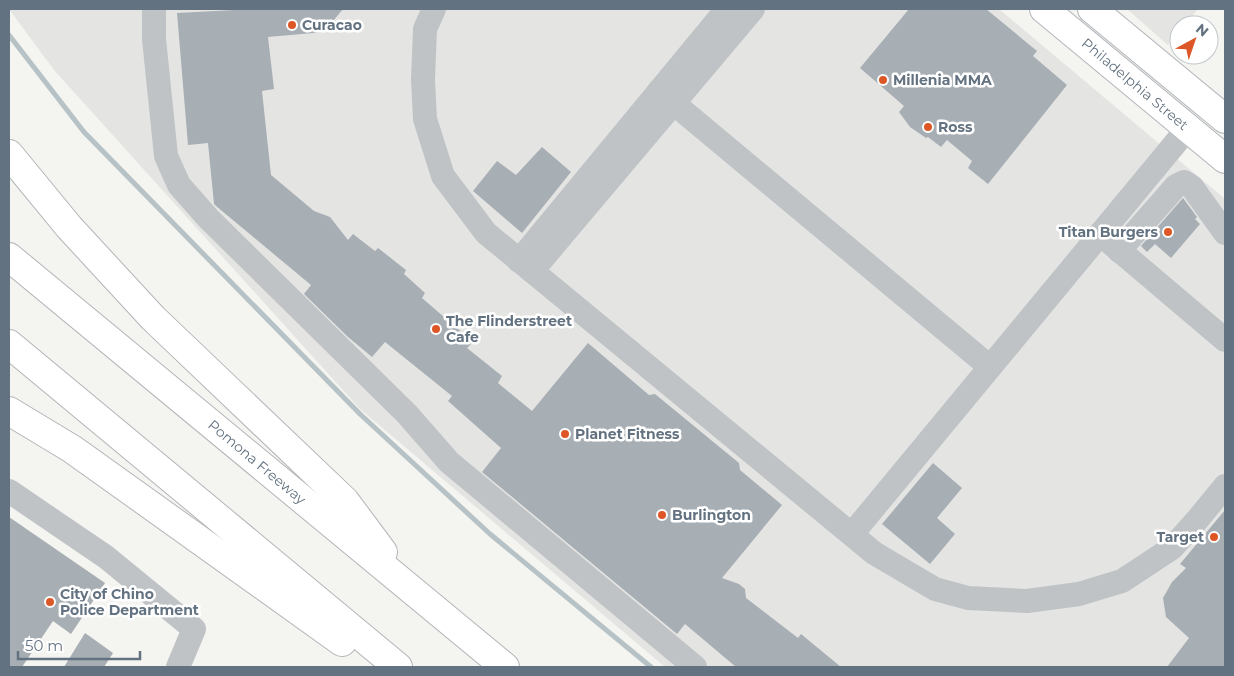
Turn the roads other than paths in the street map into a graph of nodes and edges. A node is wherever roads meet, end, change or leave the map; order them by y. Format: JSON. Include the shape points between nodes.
{"nodes":[{"id":1,"x":154,"y":9,"type":"edge"},
{"id":2,"x":434,"y":9,"type":"edge"},
{"id":3,"x":727,"y":9,"type":"edge"},
{"id":4,"x":753,"y":9,"type":"edge"},
{"id":5,"x":1044,"y":9,"type":"edge"},
{"id":6,"x":1094,"y":9,"type":"edge"},
{"id":7,"x":666,"y":97,"type":"junction"},
{"id":8,"x":1225,"y":119,"type":"edge"},
{"id":9,"x":1225,"y":126,"type":"edge"},
{"id":10,"x":1188,"y":128,"type":"junction"},
{"id":11,"x":9,"y":154,"type":"edge"},
{"id":12,"x":1225,"y":159,"type":"edge"},
{"id":13,"x":1225,"y":233,"type":"edge"},
{"id":14,"x":1100,"y":234,"type":"junction"},
{"id":15,"x":1119,"y":251,"type":"junction"},
{"id":16,"x":9,"y":257,"type":"edge"},
{"id":17,"x":526,"y":266,"type":"junction"},
{"id":18,"x":1225,"y":340,"type":"edge"},
{"id":19,"x":9,"y":344,"type":"edge"},
{"id":20,"x":990,"y":367,"type":"junction"},
{"id":21,"x":9,"y":410,"type":"edge"},
{"id":22,"x":1225,"y":486,"type":"edge"},
{"id":23,"x":9,"y":491,"type":"edge"},
{"id":24,"x":852,"y":534,"type":"junction"},
{"id":25,"x":407,"y":586,"type":"junction"},
{"id":26,"x":178,"y":667,"type":"edge"},
{"id":27,"x":377,"y":667,"type":"edge"},
{"id":28,"x":398,"y":667,"type":"edge"},
{"id":29,"x":505,"y":667,"type":"edge"},
{"id":30,"x":695,"y":667,"type":"edge"}],
"edges":[{"from":1,"to":30,"type":"lane","via":[[162,131],[166,156],[179,185],[208,218],[407,414],[448,462]]},
{"from":2,"to":17,"type":"lane","via":[[426,29],[425,119],[443,176],[486,233]]},
{"from":3,"to":7,"type":"lane"},
{"from":4,"to":7,"type":"lane"},
{"from":5,"to":10,"type":"main road","name":"Philadelphia Street"},
{"from":6,"to":8,"type":"main road"},
{"from":7,"to":17,"type":"lane"},
{"from":7,"to":20,"type":"lane"},
{"from":9,"to":10,"type":"main road","via":[[1203,120]]},
{"from":10,"to":12,"type":"main road","name":"Philadelphia Street"},
{"from":10,"to":14,"type":"lane"},
{"from":11,"to":25,"type":"main road","via":[[69,227],[153,318],[345,501]]},
{"from":13,"to":15,"type":"lane","via":[[1192,187],[1184,182],[1176,186]]},
{"from":14,"to":15,"type":"lane"},
{"from":14,"to":20,"type":"lane"},
{"from":15,"to":18,"type":"lane"},
{"from":16,"to":25,"type":"main road","name":"Pomona Freeway"},
{"from":17,"to":24,"type":"lane"},
{"from":19,"to":28,"type":"main road"},
{"from":20,"to":24,"type":"lane"},
{"from":21,"to":27,"type":"main road","via":[[72,449]]},
{"from":22,"to":24,"type":"lane","via":[[1172,548],[1122,581],[1079,594],[1027,601],[968,598],[935,588],[874,553]]},
{"from":23,"to":26,"type":"lane","via":[[106,557],[194,629]]},
{"from":25,"to":29,"type":"main road","name":"Pomona Freeway"}]}
